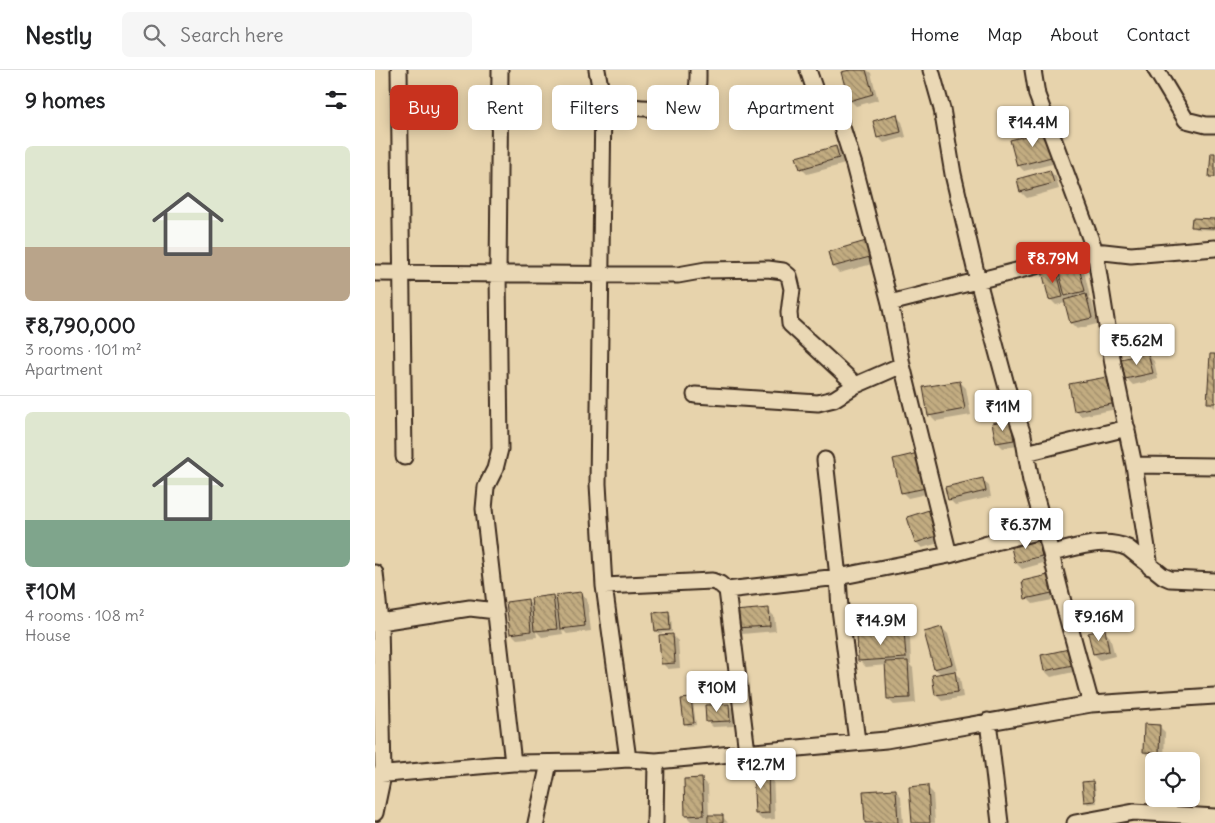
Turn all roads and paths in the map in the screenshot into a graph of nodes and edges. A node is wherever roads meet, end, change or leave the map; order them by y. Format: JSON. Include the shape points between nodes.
{"nodes":[{"id":1,"x":399,"y":70,"type":"edge"},
{"id":2,"x":500,"y":70,"type":"edge"},
{"id":3,"x":597,"y":70,"type":"edge"},
{"id":4,"x":698,"y":70,"type":"edge"},
{"id":5,"x":931,"y":70,"type":"edge"},
{"id":6,"x":1033,"y":70,"type":"edge"},
{"id":7,"x":1156,"y":70,"type":"edge"},
{"id":8,"x":813,"y":71,"type":"edge"},
{"id":9,"x":600,"y":85,"type":"edge"},
{"id":10,"x":637,"y":107,"type":"edge"},
{"id":11,"x":1215,"y":125,"type":"edge"},
{"id":12,"x":603,"y":130,"type":"edge"},
{"id":13,"x":1215,"y":248,"type":"edge"},
{"id":14,"x":1095,"y":251,"type":"junction"},
{"id":15,"x":375,"y":273,"type":"edge"},
{"id":16,"x":401,"y":273,"type":"junction"},
{"id":17,"x":498,"y":274,"type":"junction"},
{"id":18,"x":601,"y":274,"type":"junction"},
{"id":19,"x":978,"y":280,"type":"junction"},
{"id":20,"x":890,"y":302,"type":"junction"},
{"id":21,"x":902,"y":365,"type":"junction"},
{"id":22,"x":856,"y":386,"type":"junction"},
{"id":23,"x":695,"y":396,"type":"dead end"},
{"id":24,"x":1127,"y":428,"type":"junction"},
{"id":25,"x":1027,"y":453,"type":"junction"},
{"id":26,"x":404,"y":457,"type":"dead end"},
{"id":27,"x":825,"y":460,"type":"dead end"},
{"id":28,"x":1134,"y":465,"type":"junction"},
{"id":29,"x":1215,"y":466,"type":"edge"},
{"id":30,"x":1045,"y":530,"type":"junction"},
{"id":31,"x":1051,"y":553,"type":"junction"},
{"id":32,"x":949,"y":555,"type":"junction"},
{"id":33,"x":1150,"y":567,"type":"junction"},
{"id":34,"x":375,"y":573,"type":"edge"},
{"id":35,"x":838,"y":577,"type":"junction"},
{"id":36,"x":1215,"y":581,"type":"edge"},
{"id":37,"x":604,"y":586,"type":"junction"},
{"id":38,"x":727,"y":590,"type":"junction"},
{"id":39,"x":496,"y":611,"type":"junction"},
{"id":40,"x":380,"y":622,"type":"junction"},
{"id":41,"x":1215,"y":696,"type":"edge"},
{"id":42,"x":1091,"y":704,"type":"junction"},
{"id":43,"x":988,"y":721,"type":"junction"},
{"id":44,"x":857,"y":741,"type":"junction"},
{"id":45,"x":747,"y":752,"type":"junction"},
{"id":46,"x":628,"y":759,"type":"junction"},
{"id":47,"x":656,"y":761,"type":"junction"},
{"id":48,"x":549,"y":763,"type":"junction"},
{"id":49,"x":513,"y":764,"type":"junction"},
{"id":50,"x":379,"y":775,"type":"edge"},
{"id":51,"x":375,"y":813,"type":"edge"},
{"id":52,"x":1215,"y":817,"type":"edge"},
{"id":53,"x":537,"y":823,"type":"edge"},
{"id":54,"x":655,"y":823,"type":"edge"},
{"id":55,"x":1000,"y":823,"type":"edge"},
{"id":56,"x":1075,"y":823,"type":"edge"}],
"edges":[{"from":1,"to":16,"type":"street"},
{"from":2,"to":17,"type":"street"},
{"from":3,"to":9,"type":"street"},
{"from":4,"to":10,"type":"street","via":[[693,100],[685,105]]},
{"from":5,"to":19,"type":"street"},
{"from":6,"to":14,"type":"street","via":[[1037,95]]},
{"from":7,"to":11,"type":"street","via":[[1186,120]]},
{"from":8,"to":20,"type":"street","via":[[819,99],[840,121]]},
{"from":12,"to":18,"type":"street"},
{"from":13,"to":14,"type":"street","via":[[1131,255]]},
{"from":14,"to":19,"type":"street"},
{"from":14,"to":24,"type":"street"},
{"from":15,"to":16,"type":"street"},
{"from":16,"to":17,"type":"street"},
{"from":16,"to":26,"type":"street"},
{"from":17,"to":18,"type":"street"},
{"from":17,"to":39,"type":"street","via":[[500,449],[486,488],[483,508]]},
{"from":18,"to":22,"type":"street","via":[[783,271],[789,276],[792,289],[790,324]]},
{"from":18,"to":37,"type":"street","via":[[598,484]]},
{"from":19,"to":20,"type":"street"},
{"from":19,"to":25,"type":"street"},
{"from":20,"to":21,"type":"street"},
{"from":21,"to":22,"type":"street"},
{"from":21,"to":32,"type":"street"},
{"from":22,"to":23,"type":"street","via":[[834,399],[818,403]]},
{"from":24,"to":25,"type":"street"},
{"from":24,"to":28,"type":"street"},
{"from":25,"to":30,"type":"street"},
{"from":27,"to":35,"type":"street"},
{"from":28,"to":29,"type":"street"},
{"from":28,"to":33,"type":"street"},
{"from":30,"to":31,"type":"street"},
{"from":30,"to":32,"type":"street"},
{"from":31,"to":33,"type":"street","via":[[1100,542],[1128,548]]},
{"from":31,"to":42,"type":"street"},
{"from":32,"to":35,"type":"street"},
{"from":33,"to":36,"type":"street","via":[[1170,579]]},
{"from":34,"to":40,"type":"street"},
{"from":35,"to":38,"type":"street"},
{"from":35,"to":44,"type":"street"},
{"from":37,"to":38,"type":"street","via":[[712,581]]},
{"from":37,"to":46,"type":"street"},
{"from":38,"to":45,"type":"street"},
{"from":39,"to":40,"type":"street","via":[[470,608]]},
{"from":39,"to":49,"type":"street"},
{"from":40,"to":50,"type":"street"},
{"from":41,"to":42,"type":"street"},
{"from":42,"to":43,"type":"street"},
{"from":43,"to":44,"type":"street","via":[[887,740]]},
{"from":43,"to":55,"type":"street"},
{"from":44,"to":45,"type":"street"},
{"from":45,"to":47,"type":"street"},
{"from":46,"to":47,"type":"street"},
{"from":46,"to":48,"type":"street"},
{"from":47,"to":54,"type":"street"},
{"from":48,"to":49,"type":"street"},
{"from":48,"to":53,"type":"street"},
{"from":49,"to":50,"type":"street"},
{"from":50,"to":51,"type":"street"},
{"from":52,"to":56,"type":"street","via":[[1134,812]]}]}
